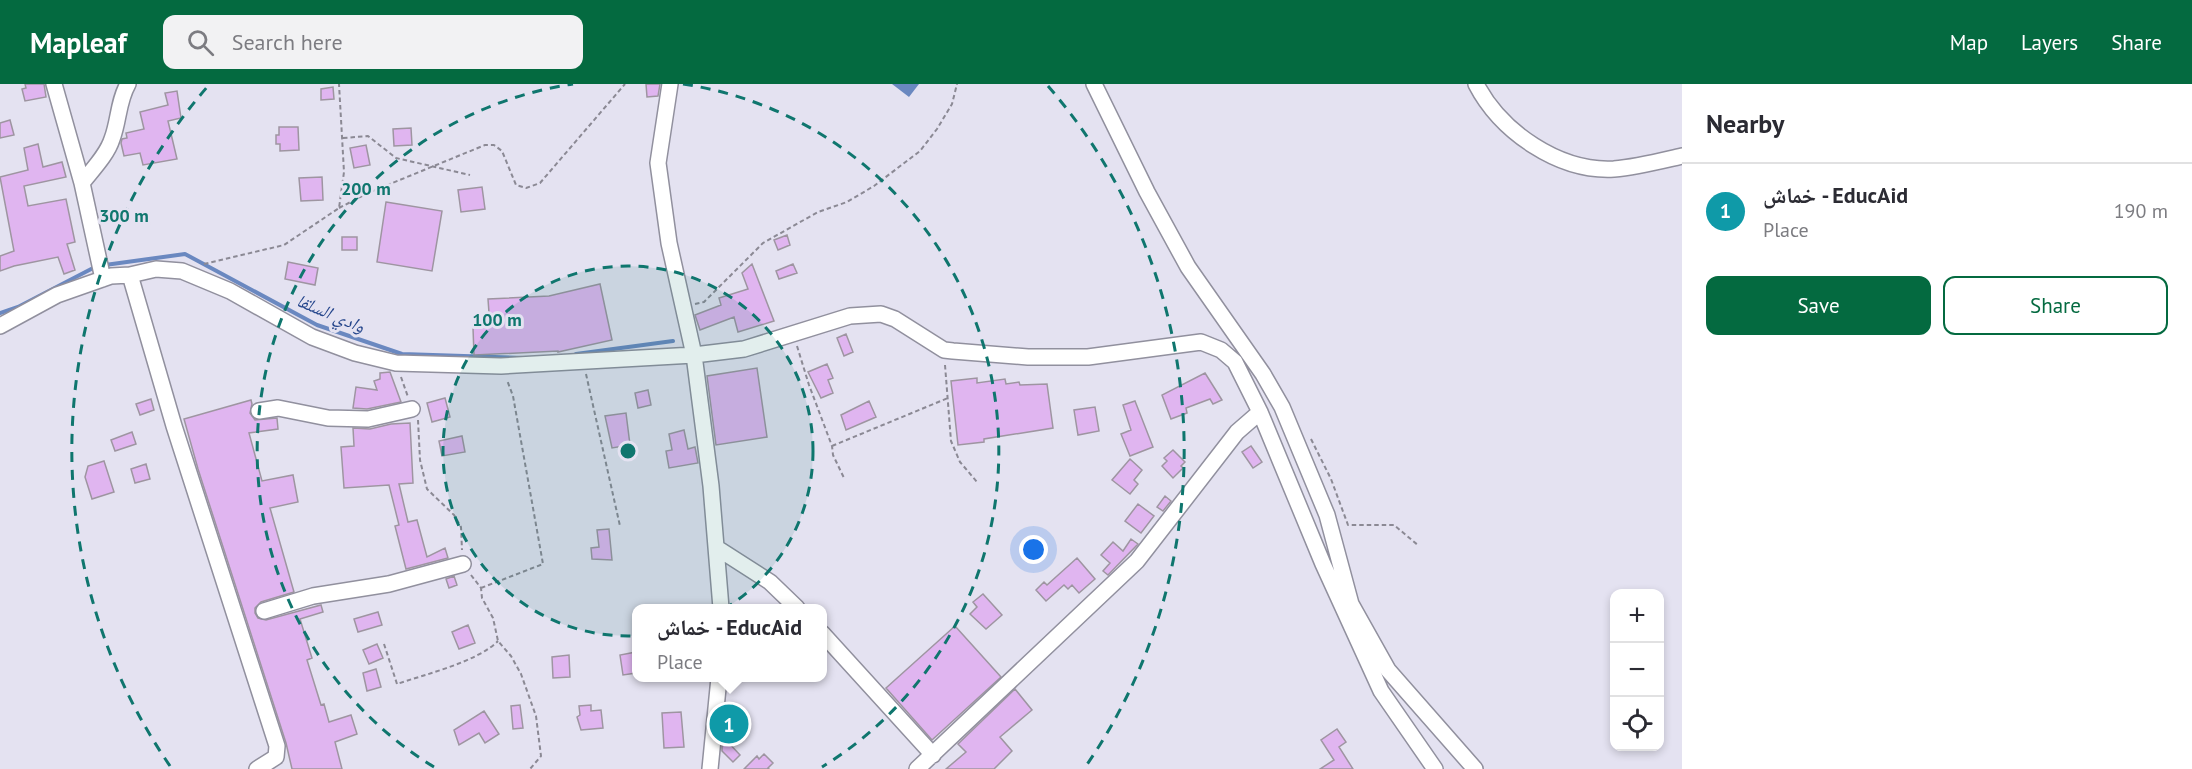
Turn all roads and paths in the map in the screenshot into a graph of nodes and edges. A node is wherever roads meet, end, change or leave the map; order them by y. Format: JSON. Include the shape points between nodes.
{"nodes":[{"id":1,"x":54,"y":84,"type":"edge"},
{"id":2,"x":128,"y":84,"type":"edge"},
{"id":3,"x":339,"y":84,"type":"edge"},
{"id":4,"x":625,"y":84,"type":"edge"},
{"id":5,"x":670,"y":84,"type":"edge"},
{"id":6,"x":957,"y":84,"type":"edge"},
{"id":7,"x":1094,"y":84,"type":"edge"},
{"id":8,"x":1476,"y":84,"type":"edge"},
{"id":9,"x":344,"y":138,"type":"junction"},
{"id":10,"x":1682,"y":156,"type":"edge"},
{"id":11,"x":434,"y":166,"type":"junction"},
{"id":12,"x":470,"y":175,"type":"dead end"},
{"id":13,"x":82,"y":183,"type":"junction"},
{"id":14,"x":339,"y":208,"type":"junction"},
{"id":15,"x":182,"y":271,"type":"junction"},
{"id":16,"x":130,"y":275,"type":"junction"},
{"id":17,"x":103,"y":279,"type":"junction"},
{"id":18,"x":684,"y":307,"type":"junction"},
{"id":19,"x":0,"y":326,"type":"edge"},
{"id":20,"x":793,"y":334,"type":"junction"},
{"id":21,"x":944,"y":350,"type":"junction"},
{"id":22,"x":694,"y":355,"type":"junction"},
{"id":23,"x":584,"y":363,"type":"junction"},
{"id":24,"x":501,"y":366,"type":"junction"},
{"id":25,"x":948,"y":398,"type":"junction"},
{"id":26,"x":412,"y":409,"type":"dead end"},
{"id":27,"x":259,"y":411,"type":"dead end"},
{"id":28,"x":1260,"y":412,"type":"junction"},
{"id":29,"x":1308,"y":436,"type":"dead end"},
{"id":30,"x":832,"y":446,"type":"junction"},
{"id":31,"x":844,"y":478,"type":"dead end"},
{"id":32,"x":977,"y":482,"type":"dead end"},
{"id":33,"x":620,"y":526,"type":"dead end"},
{"id":34,"x":1419,"y":546,"type":"dead end"},
{"id":35,"x":717,"y":548,"type":"junction"},
{"id":36,"x":463,"y":564,"type":"dead end"},
{"id":37,"x":481,"y":588,"type":"dead end"},
{"id":38,"x":722,"y":604,"type":"edge"},
{"id":39,"x":792,"y":604,"type":"edge"},
{"id":40,"x":264,"y":611,"type":"dead end"},
{"id":41,"x":827,"y":638,"type":"edge"},
{"id":42,"x":498,"y":641,"type":"dead end"},
{"id":43,"x":384,"y":644,"type":"dead end"},
{"id":44,"x":719,"y":682,"type":"edge"},
{"id":45,"x":933,"y":754,"type":"junction"},
{"id":46,"x":256,"y":769,"type":"edge"},
{"id":47,"x":710,"y":769,"type":"edge"},
{"id":48,"x":917,"y":769,"type":"edge"},
{"id":49,"x":1435,"y":769,"type":"edge"},
{"id":50,"x":1475,"y":769,"type":"edge"}],
"edges":[{"from":1,"to":13,"type":"street"},
{"from":2,"to":13,"type":"street","via":[[121,96],[111,143]]},
{"from":3,"to":9,"type":"path"},
{"from":4,"to":11,"type":"path","via":[[540,183],[526,188],[516,185],[502,151],[494,145]]},
{"from":5,"to":18,"type":"street","via":[[658,163],[669,243]]},
{"from":6,"to":18,"type":"path","via":[[952,104],[920,151],[847,202],[818,212],[763,243],[704,302]]},
{"from":7,"to":50,"type":"street","via":[[1188,267],[1282,407],[1327,515],[1351,604],[1388,670]]},
{"from":8,"to":10,"type":"street","via":[[1504,122],[1557,158],[1585,167],[1613,169]]},
{"from":9,"to":11,"type":"path","via":[[368,136],[396,158]]},
{"from":9,"to":14,"type":"path"},
{"from":11,"to":12,"type":"path"},
{"from":11,"to":14,"type":"path"},
{"from":13,"to":17,"type":"street"},
{"from":14,"to":15,"type":"path","via":[[284,245]]},
{"from":15,"to":16,"type":"street","via":[[156,269]]},
{"from":15,"to":24,"type":"street","via":[[230,291],[312,337],[355,352],[396,363]]},
{"from":16,"to":17,"type":"street"},
{"from":16,"to":46,"type":"street","via":[[277,746],[276,757]]},
{"from":17,"to":19,"type":"street","via":[[57,294]]},
{"from":18,"to":22,"type":"street"},
{"from":20,"to":21,"type":"street","via":[[850,316],[881,314]]},
{"from":20,"to":22,"type":"street","via":[[744,349]]},
{"from":20,"to":30,"type":"path"},
{"from":21,"to":25,"type":"path"},
{"from":21,"to":28,"type":"street","via":[[1088,357],[1201,342],[1221,350],[1235,362]]},
{"from":22,"to":23,"type":"street"},
{"from":22,"to":35,"type":"street"},
{"from":23,"to":24,"type":"street"},
{"from":23,"to":33,"type":"path"},
{"from":24,"to":37,"type":"path","via":[[513,396],[543,564]]},
{"from":25,"to":30,"type":"path"},
{"from":25,"to":32,"type":"path","via":[[951,441],[960,462]]},
{"from":26,"to":27,"type":"street","via":[[368,420],[328,418],[278,408]]},
{"from":28,"to":45,"type":"street","via":[[1237,432],[1137,561]]},
{"from":28,"to":49,"type":"street","via":[[1381,691]]},
{"from":29,"to":34,"type":"path","via":[[1315,444],[1348,525],[1394,525]]},
{"from":30,"to":31,"type":"path"},
{"from":35,"to":38,"type":"street"},
{"from":35,"to":39,"type":"street","via":[[770,582]]},
{"from":36,"to":40,"type":"street","via":[[389,584],[314,596]]},
{"from":41,"to":45,"type":"street"},
{"from":42,"to":43,"type":"path","via":[[489,650],[397,684]]},
{"from":44,"to":47,"type":"street"},
{"from":45,"to":48,"type":"street"}]}
